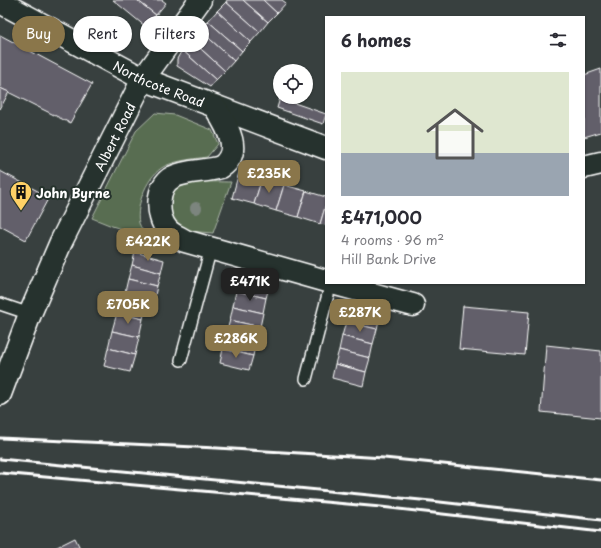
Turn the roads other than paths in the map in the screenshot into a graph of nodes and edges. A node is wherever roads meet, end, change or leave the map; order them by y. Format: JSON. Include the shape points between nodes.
{"nodes":[{"id":1,"x":200,"y":0,"type":"edge"},
{"id":2,"x":0,"y":2,"type":"edge"},
{"id":3,"x":143,"y":79,"type":"junction"},
{"id":4,"x":215,"y":107,"type":"junction"},
{"id":5,"x":325,"y":148,"type":"edge"},
{"id":6,"x":601,"y":163,"type":"edge"},
{"id":7,"x":585,"y":167,"type":"edge"},
{"id":8,"x":211,"y":248,"type":"junction"},
{"id":9,"x":325,"y":281,"type":"edge"},
{"id":10,"x":332,"y":284,"type":"edge"},
{"id":11,"x":336,"y":284,"type":"edge"},
{"id":12,"x":0,"y":304,"type":"edge"},
{"id":13,"x":413,"y":305,"type":"dead end"},
{"id":14,"x":30,"y":314,"type":"junction"},
{"id":15,"x":181,"y":360,"type":"dead end"},
{"id":16,"x":306,"y":378,"type":"dead end"},
{"id":17,"x":0,"y":394,"type":"edge"}],
"edges":[{"from":1,"to":3,"type":"street","name":"Albert Road"},
{"from":2,"to":3,"type":"street","name":"Northcote Road"},
{"from":3,"to":4,"type":"street","name":"Northcote Road"},
{"from":3,"to":14,"type":"street","name":"Albert Road","via":[[61,242]]},
{"from":4,"to":5,"type":"street","name":"Northcote Road"},
{"from":4,"to":8,"type":"street","via":[[227,128],[233,149],[231,157],[221,167],[172,177],[164,184],[159,204],[160,216],[168,231],[185,240]]},
{"from":6,"to":7,"type":"street"},
{"from":8,"to":9,"type":"street"},
{"from":8,"to":15,"type":"lane"},
{"from":10,"to":16,"type":"lane"},
{"from":11,"to":13,"type":"street"},
{"from":12,"to":14,"type":"lane"},
{"from":14,"to":17,"type":"street","name":"Albert Road"}]}
